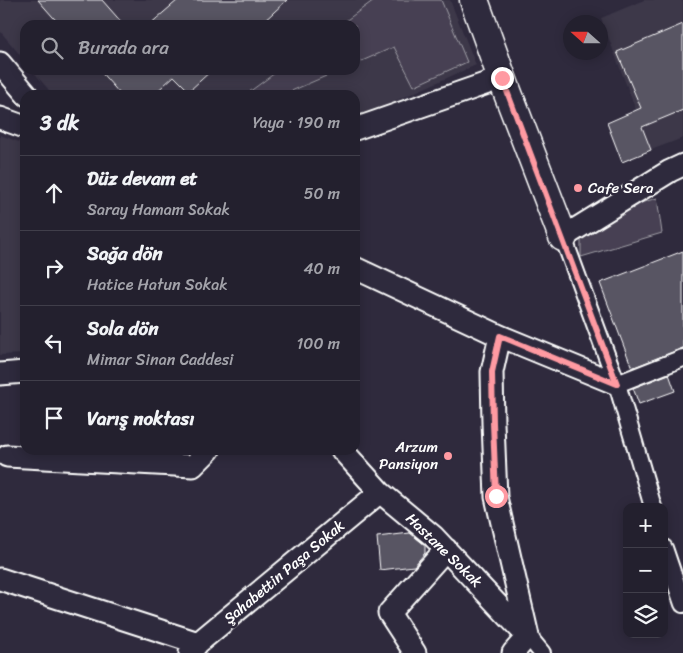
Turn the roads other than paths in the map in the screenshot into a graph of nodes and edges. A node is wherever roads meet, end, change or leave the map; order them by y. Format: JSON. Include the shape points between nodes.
{"nodes":[{"id":1,"x":474,"y":0,"type":"edge"},
{"id":2,"x":0,"y":63,"type":"edge"},
{"id":3,"x":502,"y":78,"type":"junction"},
{"id":4,"x":23,"y":90,"type":"edge"},
{"id":5,"x":0,"y":118,"type":"edge"},
{"id":6,"x":20,"y":125,"type":"edge"},
{"id":7,"x":360,"y":127,"type":"edge"},
{"id":8,"x":683,"y":165,"type":"edge"},
{"id":9,"x":563,"y":237,"type":"junction"},
{"id":10,"x":360,"y":270,"type":"edge"},
{"id":11,"x":500,"y":336,"type":"junction"},
{"id":12,"x":683,"y":358,"type":"edge"},
{"id":13,"x":20,"y":372,"type":"edge"},
{"id":14,"x":0,"y":374,"type":"edge"},
{"id":15,"x":617,"y":384,"type":"junction"},
{"id":16,"x":205,"y":455,"type":"edge"},
{"id":17,"x":347,"y":455,"type":"edge"},
{"id":18,"x":7,"y":456,"type":"dead end"},
{"id":19,"x":380,"y":492,"type":"junction"},
{"id":20,"x":651,"y":503,"type":"edge"},
{"id":21,"x":446,"y":549,"type":"junction"},
{"id":22,"x":668,"y":560,"type":"edge"},
{"id":23,"x":0,"y":579,"type":"edge"},
{"id":24,"x":683,"y":604,"type":"edge"},
{"id":25,"x":528,"y":636,"type":"junction"},
{"id":26,"x":194,"y":648,"type":"edge"},
{"id":27,"x":415,"y":653,"type":"edge"},
{"id":28,"x":514,"y":653,"type":"edge"},
{"id":29,"x":542,"y":653,"type":"edge"}],
"edges":[{"from":1,"to":3,"type":"street"},
{"from":2,"to":4,"type":"street"},
{"from":3,"to":7,"type":"street"},
{"from":3,"to":9,"type":"street"},
{"from":5,"to":6,"type":"street"},
{"from":8,"to":9,"type":"street"},
{"from":9,"to":15,"type":"street"},
{"from":10,"to":11,"type":"street"},
{"from":11,"to":15,"type":"street"},
{"from":11,"to":25,"type":"street","via":[[492,372],[496,496]]},
{"from":12,"to":15,"type":"street"},
{"from":13,"to":14,"type":"street"},
{"from":15,"to":20,"type":"street"},
{"from":16,"to":18,"type":"street","via":[[193,466]]},
{"from":17,"to":19,"type":"street","name":"Hastane Sokak"},
{"from":19,"to":21,"type":"street","name":"Hastane Sokak"},
{"from":19,"to":26,"type":"street","name":"Şahabettin Paşa Sokak"},
{"from":21,"to":25,"type":"street","name":"Hastane Sokak"},
{"from":21,"to":27,"type":"street","via":[[389,613]]},
{"from":22,"to":24,"type":"street"},
{"from":23,"to":26,"type":"street"},
{"from":25,"to":28,"type":"street"},
{"from":25,"to":29,"type":"street","name":"Hastane Sokak"}]}
